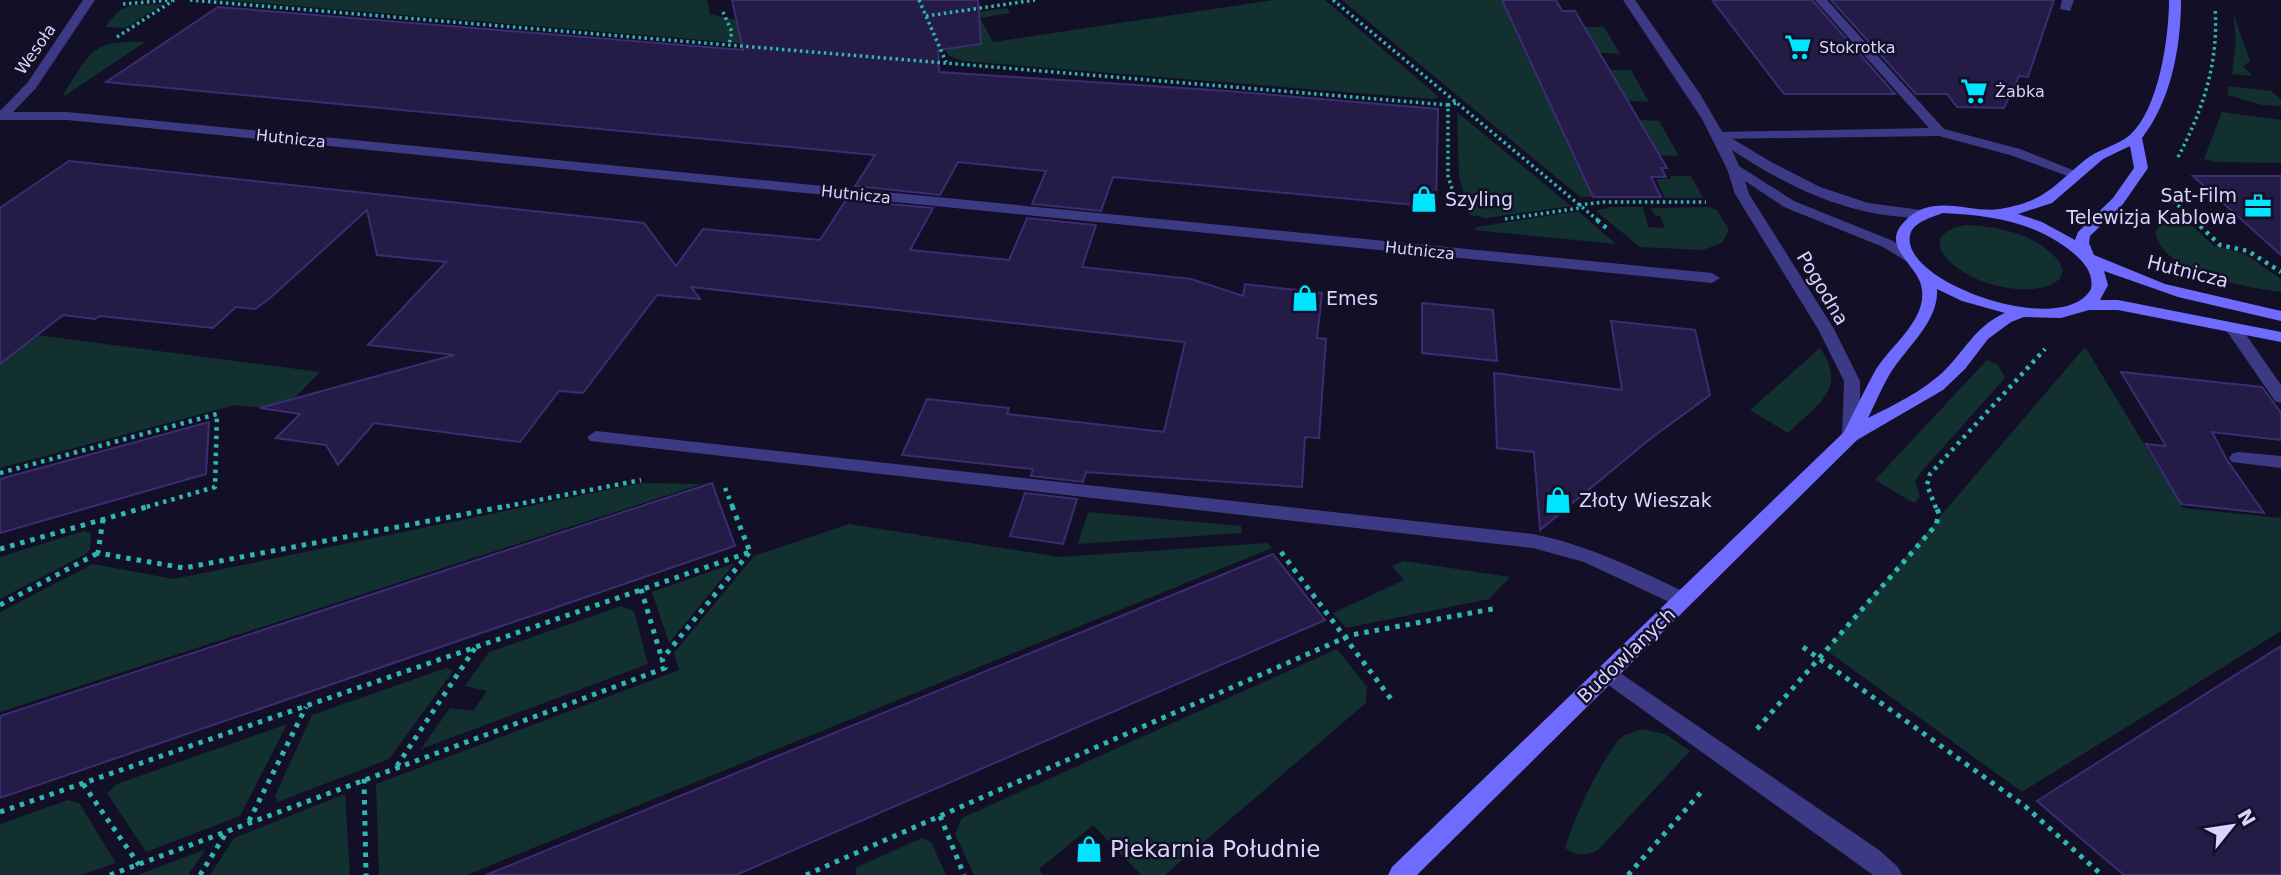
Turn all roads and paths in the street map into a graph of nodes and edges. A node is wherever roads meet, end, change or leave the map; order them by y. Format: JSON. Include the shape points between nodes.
{"nodes":[{"id":1,"x":173,"y":0,"type":"edge"},
{"id":2,"x":193,"y":0,"type":"edge"},
{"id":3,"x":919,"y":0,"type":"edge"},
{"id":4,"x":984,"y":0,"type":"edge"},
{"id":5,"x":1035,"y":0,"type":"edge"},
{"id":6,"x":1333,"y":0,"type":"edge"},
{"id":7,"x":1629,"y":0,"type":"edge"},
{"id":8,"x":1821,"y":0,"type":"edge"},
{"id":9,"x":2175,"y":0,"type":"edge"},
{"id":10,"x":86,"y":4,"type":"edge"},
{"id":11,"x":988,"y":7,"type":"junction"},
{"id":12,"x":723,"y":12,"type":"dead end"},
{"id":13,"x":926,"y":16,"type":"junction"},
{"id":14,"x":117,"y":37,"type":"dead end"},
{"id":15,"x":729,"y":44,"type":"junction"},
{"id":16,"x":946,"y":62,"type":"junction"},
{"id":17,"x":1456,"y":103,"type":"junction"},
{"id":18,"x":1448,"y":105,"type":"junction"},
{"id":19,"x":2,"y":115,"type":"edge"},
{"id":20,"x":1939,"y":132,"type":"junction"},
{"id":21,"x":1719,"y":135,"type":"junction"},
{"id":22,"x":2135,"y":138,"type":"junction"},
{"id":23,"x":1735,"y":169,"type":"junction"},
{"id":24,"x":2078,"y":175,"type":"junction"},
{"id":25,"x":2169,"y":197,"type":"dead end"},
{"id":26,"x":1456,"y":201,"type":"dead end"},
{"id":27,"x":1715,"y":202,"type":"dead end"},
{"id":28,"x":1580,"y":206,"type":"junction"},
{"id":29,"x":1996,"y":213,"type":"junction"},
{"id":30,"x":1922,"y":214,"type":"junction"},
{"id":31,"x":1500,"y":219,"type":"dead end"},
{"id":32,"x":1911,"y":258,"type":"junction"},
{"id":33,"x":2088,"y":258,"type":"junction"},
{"id":34,"x":1924,"y":272,"type":"junction"},
{"id":35,"x":2281,"y":272,"type":"edge"},
{"id":36,"x":1661,"y":273,"type":"junction"},
{"id":37,"x":1712,"y":278,"type":"dead end"},
{"id":38,"x":2087,"y":305,"type":"junction"},
{"id":39,"x":2022,"y":312,"type":"junction"},
{"id":40,"x":2281,"y":316,"type":"edge"},
{"id":41,"x":2234,"y":330,"type":"junction"},
{"id":42,"x":2281,"y":337,"type":"edge"},
{"id":43,"x":2281,"y":397,"type":"edge"},
{"id":44,"x":1852,"y":436,"type":"junction"},
{"id":45,"x":596,"y":438,"type":"dead end"},
{"id":46,"x":2238,"y":458,"type":"dead end"},
{"id":47,"x":2281,"y":462,"type":"edge"},
{"id":48,"x":0,"y":473,"type":"edge"},
{"id":49,"x":1930,"y":474,"type":"dead end"},
{"id":50,"x":651,"y":478,"type":"dead end"},
{"id":51,"x":722,"y":479,"type":"dead end"},
{"id":52,"x":103,"y":519,"type":"junction"},
{"id":53,"x":0,"y":549,"type":"edge"},
{"id":54,"x":1278,"y":549,"type":"dead end"},
{"id":55,"x":750,"y":552,"type":"junction"},
{"id":56,"x":98,"y":553,"type":"junction"},
{"id":57,"x":641,"y":589,"type":"junction"},
{"id":58,"x":1682,"y":600,"type":"junction"},
{"id":59,"x":0,"y":605,"type":"edge"},
{"id":60,"x":1498,"y":608,"type":"dead end"},
{"id":61,"x":1344,"y":638,"type":"junction"},
{"id":62,"x":475,"y":647,"type":"junction"},
{"id":63,"x":1803,"y":647,"type":"dead end"},
{"id":64,"x":662,"y":659,"type":"junction"},
{"id":65,"x":1821,"y":659,"type":"junction"},
{"id":66,"x":1607,"y":673,"type":"junction"},
{"id":67,"x":1394,"y":703,"type":"dead end"},
{"id":68,"x":307,"y":706,"type":"junction"},
{"id":69,"x":1730,"y":760,"type":"junction"},
{"id":70,"x":396,"y":767,"type":"junction"},
{"id":71,"x":364,"y":779,"type":"junction"},
{"id":72,"x":83,"y":783,"type":"junction"},
{"id":73,"x":0,"y":812,"type":"edge"},
{"id":74,"x":940,"y":816,"type":"junction"},
{"id":75,"x":249,"y":822,"type":"junction"},
{"id":76,"x":229,"y":829,"type":"junction"},
{"id":77,"x":139,"y":865,"type":"junction"},
{"id":78,"x":110,"y":875,"type":"edge"},
{"id":79,"x":200,"y":875,"type":"edge"},
{"id":80,"x":366,"y":875,"type":"edge"},
{"id":81,"x":806,"y":875,"type":"edge"},
{"id":82,"x":964,"y":875,"type":"edge"},
{"id":83,"x":1400,"y":875,"type":"edge"},
{"id":84,"x":1628,"y":875,"type":"edge"},
{"id":85,"x":1890,"y":875,"type":"edge"},
{"id":86,"x":2102,"y":875,"type":"edge"}],
"edges":[{"from":1,"to":10,"type":"path"},
{"from":1,"to":14,"type":"path"},
{"from":2,"to":15,"type":"path"},
{"from":3,"to":13,"type":"path"},
{"from":4,"to":11,"type":"path"},
{"from":5,"to":11,"type":"path"},
{"from":6,"to":17,"type":"path"},
{"from":7,"to":21,"type":"street","name":"Pogodna"},
{"from":8,"to":20,"type":"street"},
{"from":9,"to":22,"type":"street","via":[[2173,44],[2148,118]]},
{"from":10,"to":19,"type":"street","name":"Wesoła","via":[[32,85]]},
{"from":11,"to":13,"type":"path"},
{"from":12,"to":15,"type":"path","via":[[733,29]]},
{"from":13,"to":16,"type":"path"},
{"from":15,"to":16,"type":"path"},
{"from":16,"to":18,"type":"path"},
{"from":17,"to":18,"type":"path"},
{"from":17,"to":28,"type":"path"},
{"from":18,"to":26,"type":"path","via":[[1448,177]]},
{"from":19,"to":36,"type":"street","name":"Hutnicza","via":[[67,116]]},
{"from":20,"to":21,"type":"street"},
{"from":20,"to":24,"type":"street"},
{"from":21,"to":23,"type":"street","name":"Pogodna"},
{"from":21,"to":30,"type":"street","name":"Pogodna","via":[[1798,184],[1872,209]]},
{"from":22,"to":24,"type":"street","via":[[2100,154]]},
{"from":22,"to":33,"type":"street","via":[[2141,168],[2118,201],[2083,235]]},
{"from":23,"to":32,"type":"street","via":[[1789,204],[1876,238]]},
{"from":23,"to":44,"type":"street","name":"Pogodna","via":[[1742,194],[1826,329],[1852,381]]},
{"from":24,"to":29,"type":"street","via":[[2053,198],[2032,208]]},
{"from":25,"to":35,"type":"path","via":[[2220,245],[2248,251]]},
{"from":27,"to":28,"type":"path","via":[[1603,201]]},
{"from":28,"to":31,"type":"path"},
{"from":28,"to":36,"type":"path"},
{"from":29,"to":30,"type":"street","via":[[1942,209]]},
{"from":29,"to":33,"type":"street","name":"Hutnicza","via":[[2049,231]]},
{"from":30,"to":32,"type":"street","via":[[1904,228],[1903,246]]},
{"from":32,"to":34,"type":"street"},
{"from":33,"to":38,"type":"street","via":[[2101,284]]},
{"from":33,"to":40,"type":"street","name":"Hutnicza","via":[[2141,281]]},
{"from":34,"to":39,"type":"street","via":[[1961,294]]},
{"from":34,"to":44,"type":"street","name":"Budowlanych","via":[[1929,304],[1884,370]]},
{"from":36,"to":37,"type":"street","name":"Hutnicza"},
{"from":38,"to":39,"type":"street","via":[[2047,314]]},
{"from":38,"to":41,"type":"street","via":[[2138,309]]},
{"from":39,"to":44,"type":"street","name":"Budowlanych","via":[[1987,328],[1937,385]]},
{"from":41,"to":42,"type":"street"},
{"from":41,"to":43,"type":"street"},
{"from":44,"to":58,"type":"street","name":"Budowlanych"},
{"from":45,"to":58,"type":"street","via":[[1533,541],[1603,561]]},
{"from":46,"to":47,"type":"street"},
{"from":48,"to":52,"type":"path","via":[[217,414],[215,486]]},
{"from":49,"to":65,"type":"path","via":[[1927,485],[1939,514],[1936,524]]},
{"from":50,"to":56,"type":"path","via":[[184,568]]},
{"from":51,"to":55,"type":"path"},
{"from":52,"to":53,"type":"path"},
{"from":52,"to":56,"type":"path"},
{"from":54,"to":61,"type":"path"},
{"from":55,"to":57,"type":"path"},
{"from":55,"to":64,"type":"path"},
{"from":56,"to":59,"type":"path"},
{"from":57,"to":62,"type":"path"},
{"from":57,"to":64,"type":"path"},
{"from":58,"to":66,"type":"street","name":"Budowlanych"},
{"from":60,"to":61,"type":"path"},
{"from":61,"to":67,"type":"path"},
{"from":61,"to":74,"type":"path"},
{"from":62,"to":68,"type":"path"},
{"from":62,"to":70,"type":"path"},
{"from":63,"to":65,"type":"path"},
{"from":64,"to":70,"type":"path","via":[[665,668]]},
{"from":65,"to":69,"type":"path"},
{"from":65,"to":86,"type":"path","via":[[2026,807]]},
{"from":66,"to":69,"type":"street"},
{"from":66,"to":83,"type":"street","name":"Budowlanych"},
{"from":68,"to":72,"type":"path"},
{"from":68,"to":75,"type":"path"},
{"from":69,"to":84,"type":"path"},
{"from":69,"to":85,"type":"street"},
{"from":70,"to":71,"type":"path"},
{"from":71,"to":75,"type":"path"},
{"from":71,"to":80,"type":"path"},
{"from":72,"to":73,"type":"path"},
{"from":72,"to":77,"type":"path"},
{"from":74,"to":81,"type":"path"},
{"from":74,"to":82,"type":"path"},
{"from":75,"to":76,"type":"path"},
{"from":76,"to":77,"type":"path"},
{"from":76,"to":79,"type":"path"},
{"from":77,"to":78,"type":"path"}]}
